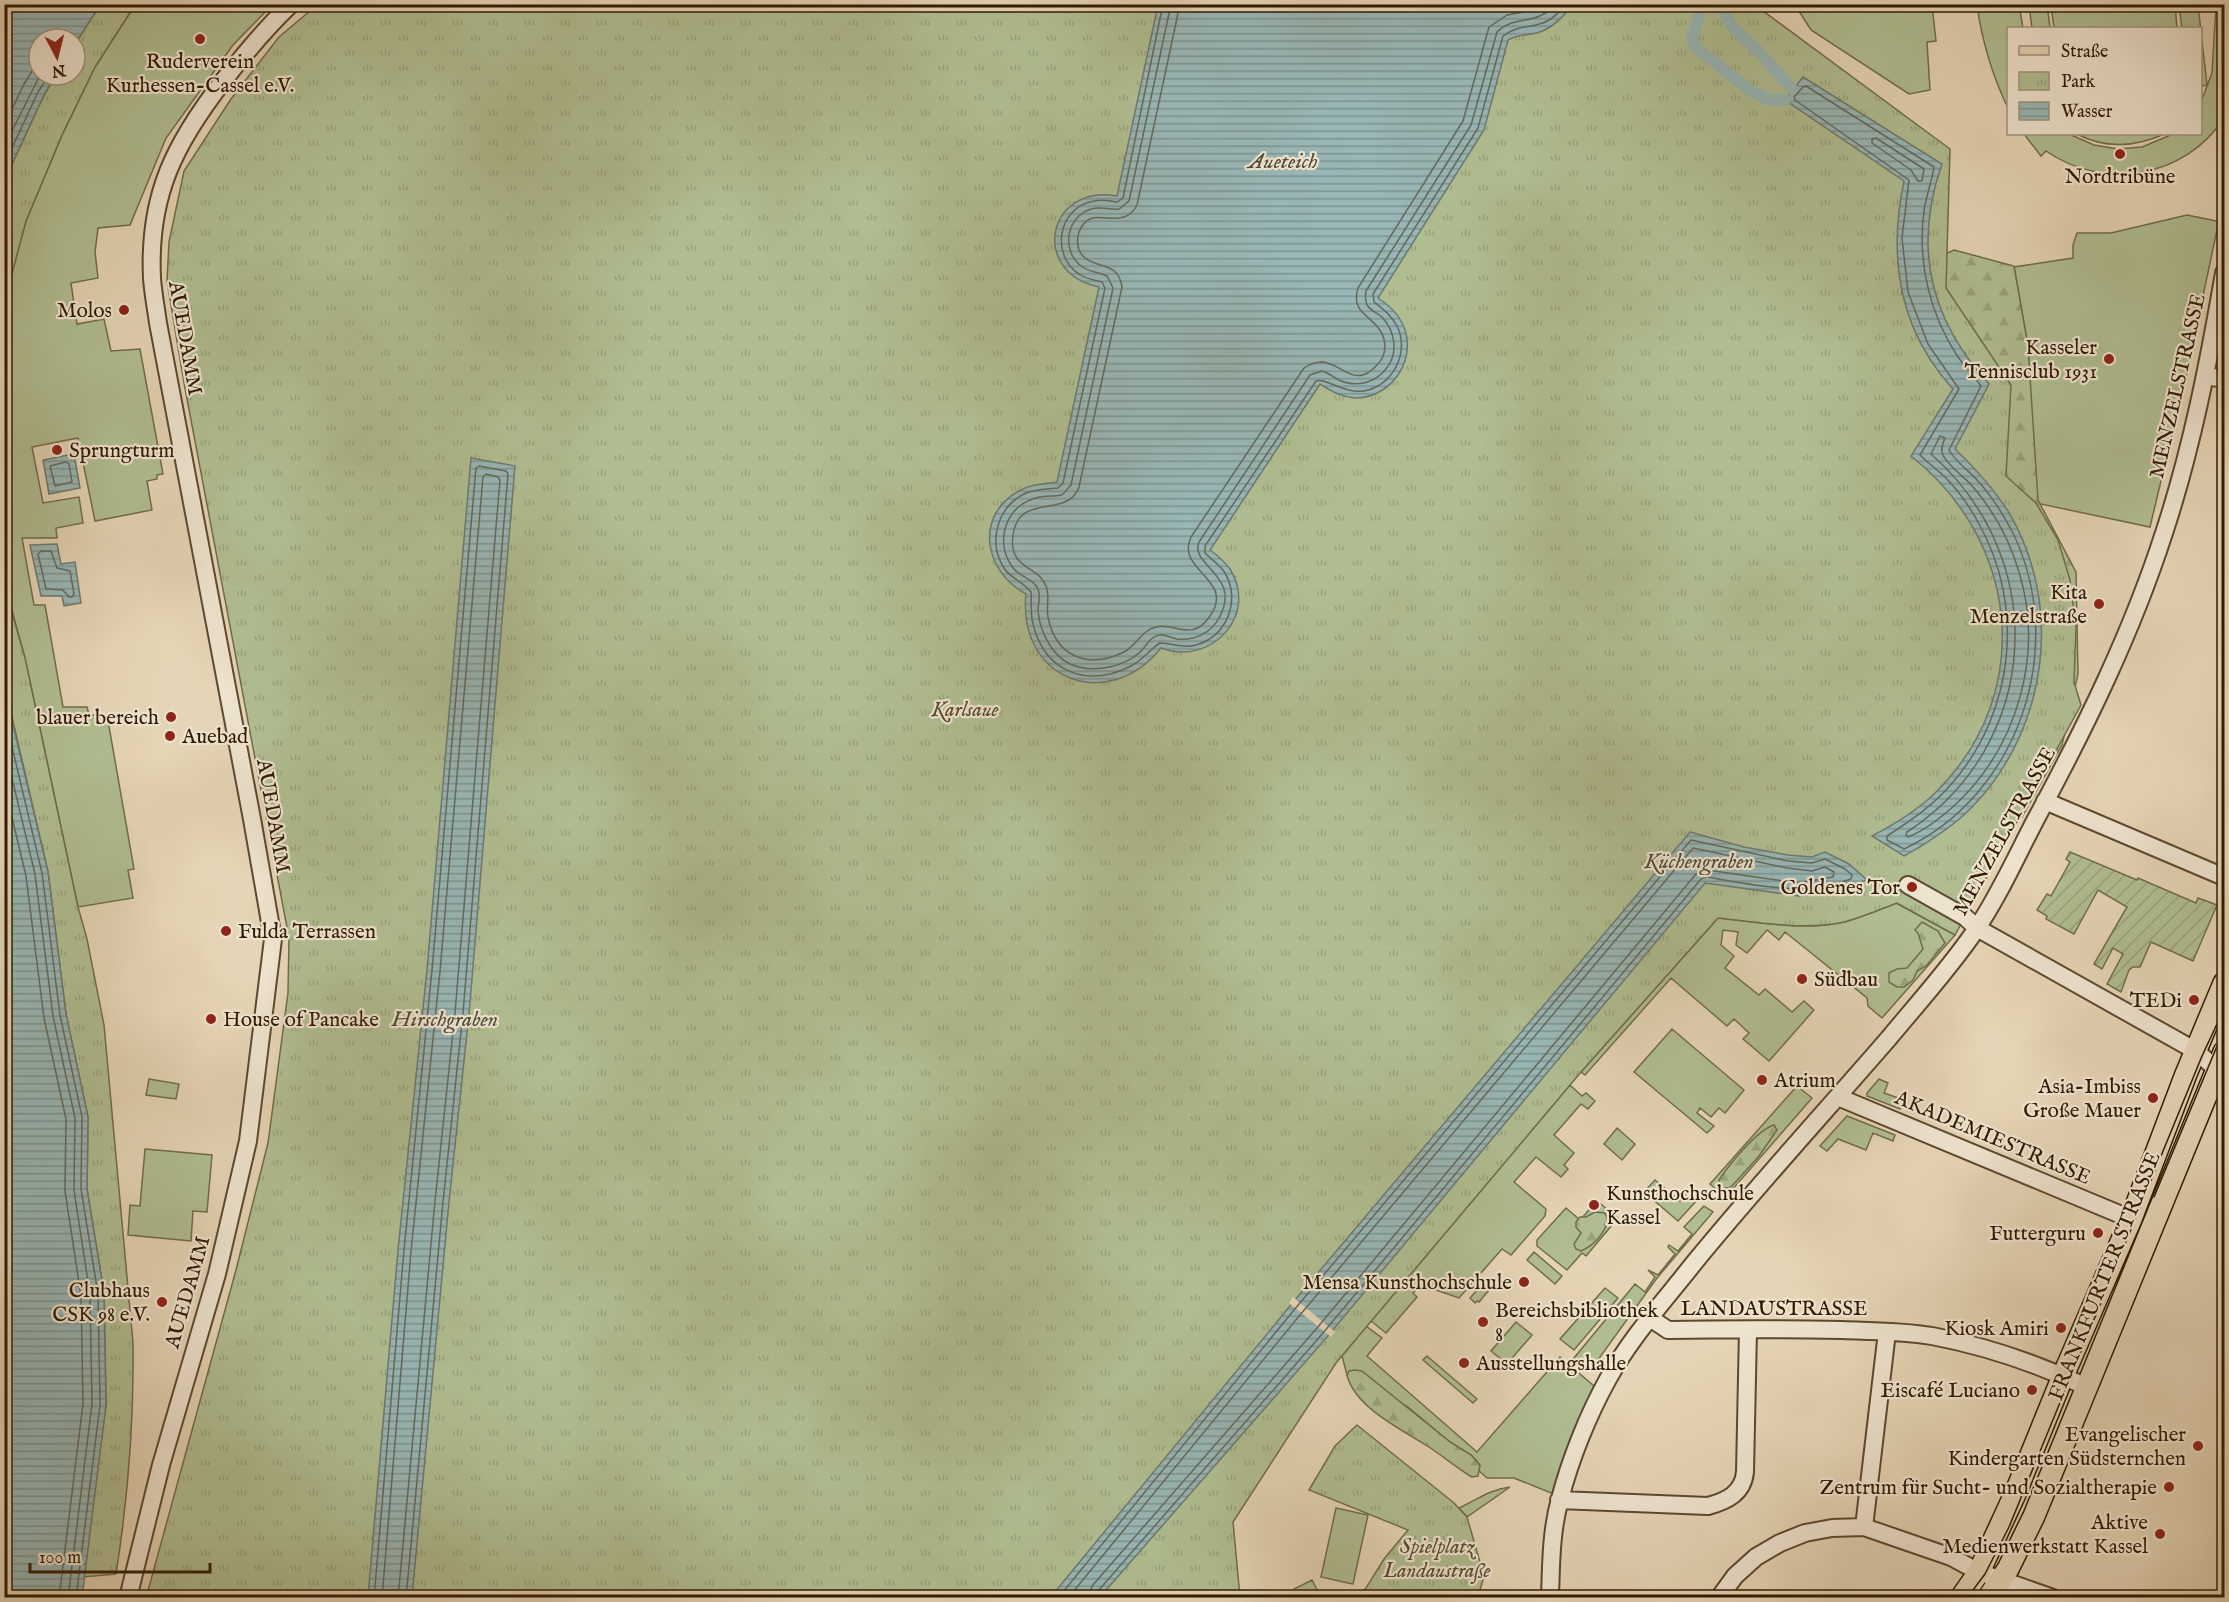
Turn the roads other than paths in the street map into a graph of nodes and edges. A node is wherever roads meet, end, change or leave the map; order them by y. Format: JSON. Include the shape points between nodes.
{"nodes":[{"id":1,"x":291,"y":4,"type":"edge"},
{"id":2,"x":2224,"y":273,"type":"edge"},
{"id":3,"x":2206,"y":376,"type":"junction"},
{"id":4,"x":2224,"y":379,"type":"edge"},
{"id":5,"x":2046,"y":801,"type":"junction"},
{"id":6,"x":2224,"y":877,"type":"edge"},
{"id":7,"x":1908,"y":885,"type":"dead end"},
{"id":8,"x":1977,"y":928,"type":"junction"},
{"id":9,"x":2224,"y":983,"type":"edge"},
{"id":10,"x":2196,"y":1051,"type":"junction"},
{"id":11,"x":2222,"y":1065,"type":"edge"},
{"id":12,"x":1838,"y":1097,"type":"junction"},
{"id":13,"x":2130,"y":1219,"type":"junction"},
{"id":14,"x":1650,"y":1318,"type":"junction"},
{"id":15,"x":1748,"y":1330,"type":"junction"},
{"id":16,"x":1887,"y":1332,"type":"junction"},
{"id":17,"x":2063,"y":1376,"type":"junction"},
{"id":18,"x":2087,"y":1387,"type":"junction"},
{"id":19,"x":1559,"y":1500,"type":"junction"},
{"id":20,"x":1864,"y":1527,"type":"junction"},
{"id":21,"x":1979,"y":1572,"type":"junction"},
{"id":22,"x":2000,"y":1580,"type":"junction"},
{"id":23,"x":128,"y":1598,"type":"edge"},
{"id":24,"x":1550,"y":1598,"type":"edge"},
{"id":25,"x":1719,"y":1598,"type":"edge"},
{"id":26,"x":1961,"y":1598,"type":"edge"},
{"id":27,"x":1988,"y":1598,"type":"edge"},
{"id":28,"x":2053,"y":1598,"type":"edge"}],
"edges":[{"from":1,"to":23,"type":"street","name":"AUEDAMM","via":[[242,56],[193,121],[170,164],[152,243],[158,323],[273,939],[249,1141],[217,1274],[161,1465]]},
{"from":2,"to":3,"type":"street","name":"MENZELSTRASSE"},
{"from":3,"to":4,"type":"street"},
{"from":3,"to":5,"type":"street","name":"MENZELSTRASSE","via":[[2165,532],[2144,589],[2100,695]]},
{"from":5,"to":6,"type":"street"},
{"from":5,"to":8,"type":"street","name":"MENZELSTRASSE"},
{"from":7,"to":8,"type":"street"},
{"from":8,"to":10,"type":"street"},
{"from":8,"to":12,"type":"street","name":"MENZELSTRASSE","via":[[1950,966]]},
{"from":9,"to":10,"type":"main road","name":"FRANKFURTER STRASSE"},
{"from":10,"to":11,"type":"street"},
{"from":10,"to":13,"type":"main road","name":"FRANKFURTER STRASSE"},
{"from":11,"to":18,"type":"main road","name":"FRANKFURTER STRASSE"},
{"from":12,"to":13,"type":"street","name":"AKADEMIESTRASSE"},
{"from":12,"to":14,"type":"street","name":"MENZELSTRASSE","via":[[1730,1219]]},
{"from":13,"to":17,"type":"main road","name":"FRANKFURTER STRASSE"},
{"from":14,"to":15,"type":"street","name":"LANDAUSTRASSE","via":[[1668,1330]]},
{"from":14,"to":19,"type":"street","name":"LANDAUSTRASSE","via":[[1609,1376]]},
{"from":15,"to":16,"type":"street","name":"LANDAUSTRASSE"},
{"from":15,"to":19,"type":"street","via":[[1745,1472],[1744,1484],[1736,1493],[1708,1506]]},
{"from":16,"to":17,"type":"street","name":"LANDAUSTRASSE","via":[[1983,1347]]},
{"from":16,"to":20,"type":"street"},
{"from":17,"to":18,"type":"street","name":"LANDAUSTRASSE"},
{"from":17,"to":21,"type":"main road","name":"FRANKFURTER STRASSE"},
{"from":18,"to":22,"type":"main road","name":"FRANKFURTER STRASSE","via":[[2034,1516]]},
{"from":19,"to":24,"type":"street","name":"LANDAUSTRASSE","via":[[1551,1552]]},
{"from":20,"to":21,"type":"street","via":[[1951,1557]]},
{"from":20,"to":25,"type":"street","via":[[1805,1533],[1780,1543],[1756,1557]]},
{"from":21,"to":22,"type":"street"},
{"from":21,"to":26,"type":"main road","name":"FRANKFURTER STRASSE"},
{"from":22,"to":27,"type":"main road","name":"FRANKFURTER STRASSE"},
{"from":22,"to":28,"type":"street"}]}
